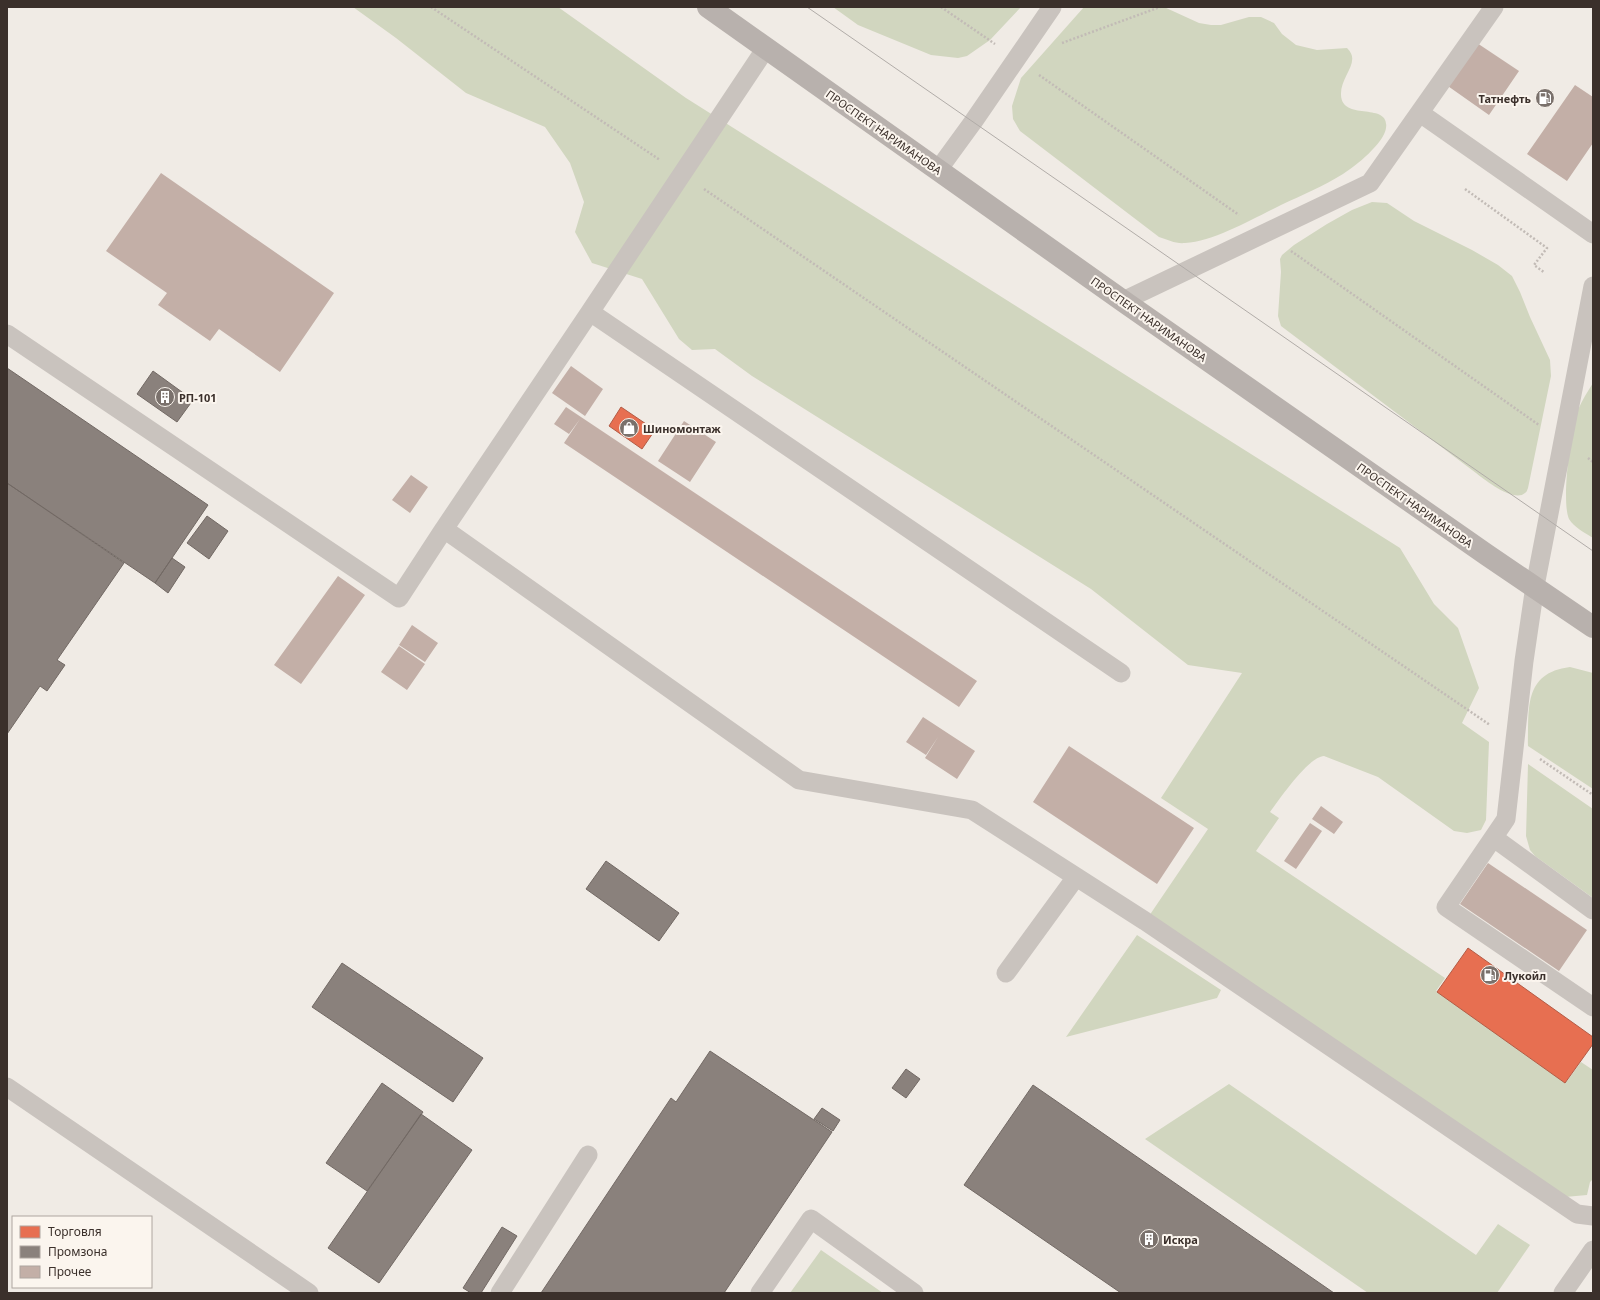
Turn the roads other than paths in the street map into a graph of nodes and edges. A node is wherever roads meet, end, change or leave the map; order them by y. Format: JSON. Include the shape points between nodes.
{"nodes":[{"id":1,"x":708,"y":7,"type":"edge"},
{"id":2,"x":1052,"y":7,"type":"edge"},
{"id":3,"x":1494,"y":7,"type":"edge"},
{"id":4,"x":766,"y":48,"type":"junction"},
{"id":5,"x":1420,"y":113,"type":"junction"},
{"id":6,"x":938,"y":170,"type":"junction"},
{"id":7,"x":1593,"y":234,"type":"edge"},
{"id":8,"x":1593,"y":286,"type":"edge"},
{"id":9,"x":1123,"y":301,"type":"junction"},
{"id":10,"x":590,"y":312,"type":"junction"},
{"id":11,"x":7,"y":334,"type":"edge"},
{"id":12,"x":444,"y":529,"type":"junction"},
{"id":13,"x":1535,"y":586,"type":"junction"},
{"id":14,"x":1593,"y":627,"type":"edge"},
{"id":15,"x":1121,"y":673,"type":"dead end"},
{"id":16,"x":1494,"y":838,"type":"junction"},
{"id":17,"x":1076,"y":877,"type":"junction"},
{"id":18,"x":1593,"y":910,"type":"edge"},
{"id":19,"x":1006,"y":973,"type":"dead end"},
{"id":20,"x":1593,"y":1008,"type":"edge"},
{"id":21,"x":7,"y":1087,"type":"edge"},
{"id":22,"x":588,"y":1155,"type":"dead end"},
{"id":23,"x":1593,"y":1216,"type":"edge"},
{"id":24,"x":1593,"y":1250,"type":"edge"},
{"id":25,"x":309,"y":1293,"type":"edge"},
{"id":26,"x":500,"y":1293,"type":"edge"},
{"id":27,"x":760,"y":1293,"type":"edge"},
{"id":28,"x":914,"y":1293,"type":"edge"},
{"id":29,"x":1563,"y":1293,"type":"edge"}],
"edges":[{"from":1,"to":4,"type":"main road","name":"ПРОСПЕКТ НАРИМАНОВА"},
{"from":2,"to":6,"type":"lane"},
{"from":3,"to":5,"type":"lane"},
{"from":4,"to":6,"type":"main road","name":"ПРОСПЕКТ НАРИМАНОВА"},
{"from":4,"to":10,"type":"lane"},
{"from":5,"to":7,"type":"lane"},
{"from":5,"to":9,"type":"lane","via":[[1370,183]]},
{"from":6,"to":9,"type":"main road","name":"ПРОСПЕКТ НАРИМАНОВА"},
{"from":8,"to":13,"type":"lane"},
{"from":9,"to":13,"type":"main road","name":"ПРОСПЕКТ НАРИМАНОВА"},
{"from":10,"to":12,"type":"lane"},
{"from":10,"to":15,"type":"lane"},
{"from":11,"to":12,"type":"lane","via":[[398,598]]},
{"from":12,"to":17,"type":"lane","via":[[799,780],[972,810]]},
{"from":13,"to":14,"type":"main road","name":"ПРОСПЕКТ НАРИМАНОВА"},
{"from":13,"to":16,"type":"lane","via":[[1506,819]]},
{"from":16,"to":18,"type":"lane"},
{"from":16,"to":20,"type":"lane","via":[[1446,907]]},
{"from":17,"to":19,"type":"lane"},
{"from":17,"to":23,"type":"lane","via":[[1159,930],[1577,1214]]},
{"from":21,"to":25,"type":"lane"},
{"from":22,"to":26,"type":"lane"},
{"from":24,"to":29,"type":"lane"},
{"from":27,"to":28,"type":"lane","via":[[811,1219]]}]}
